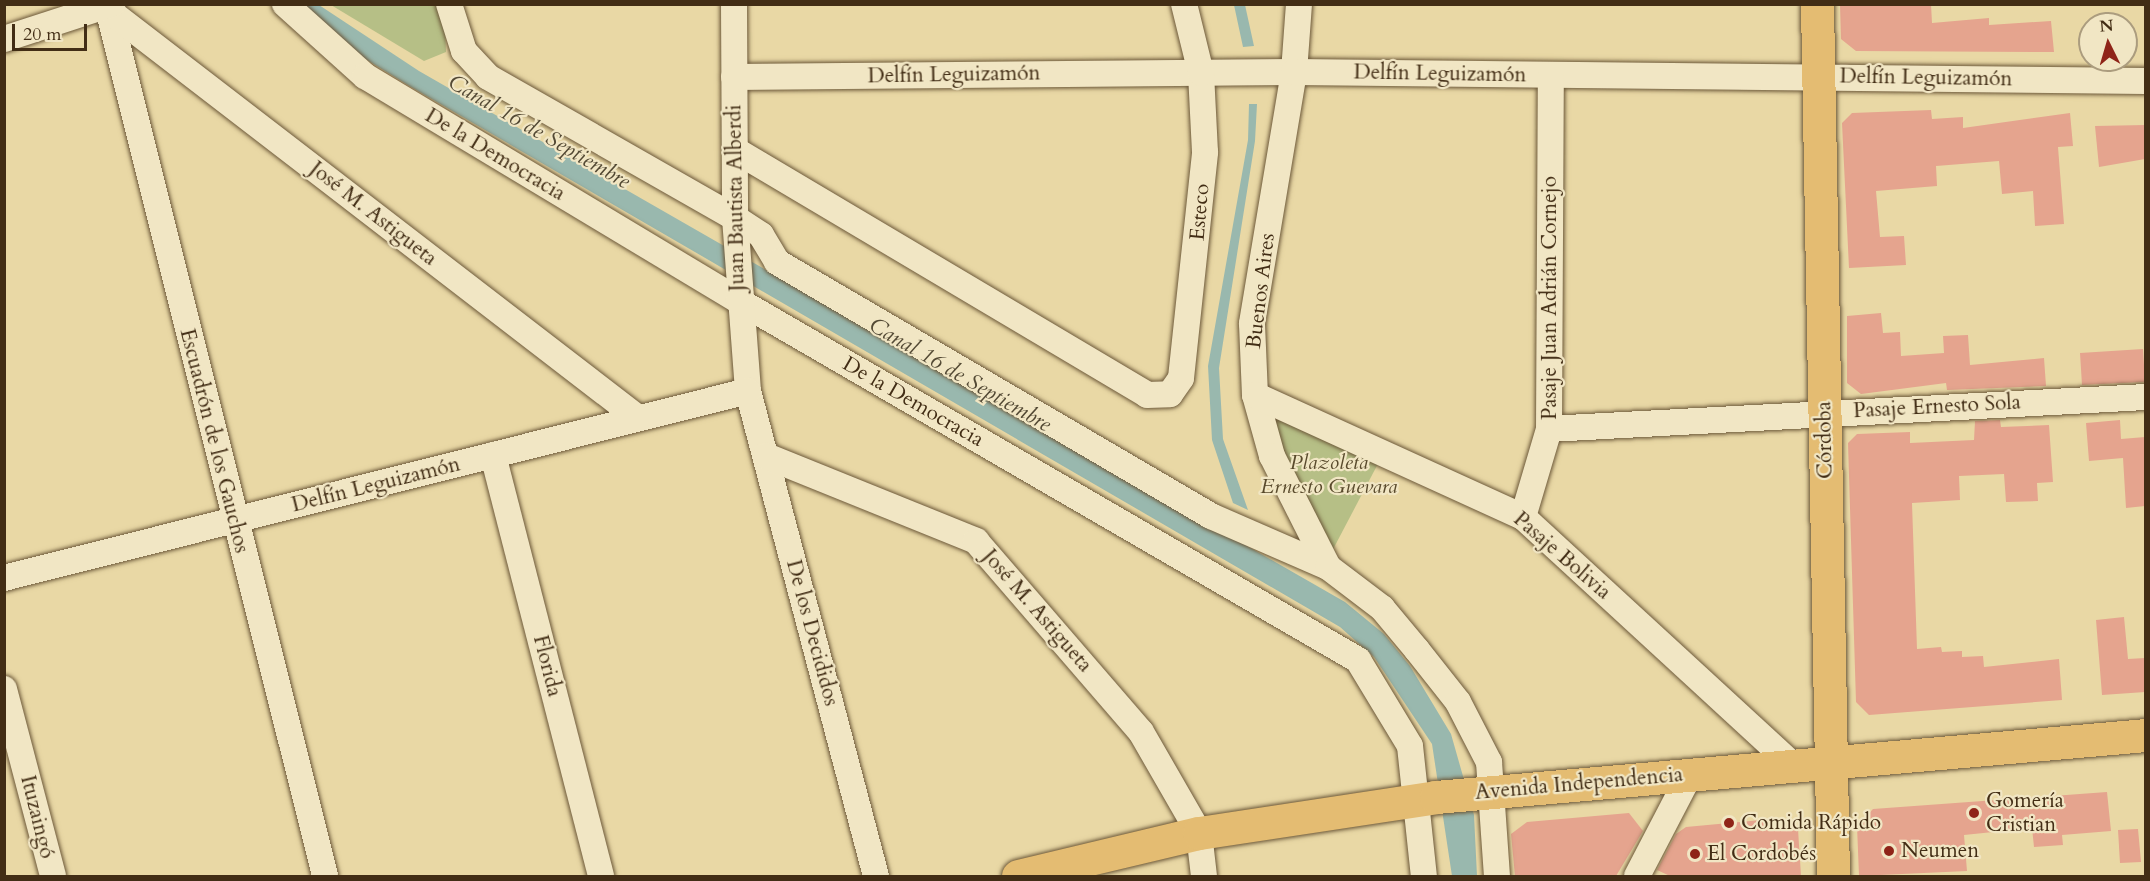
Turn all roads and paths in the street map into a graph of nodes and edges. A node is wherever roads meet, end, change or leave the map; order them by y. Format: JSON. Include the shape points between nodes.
{"nodes":[{"id":1,"x":285,"y":4,"type":"edge"},
{"id":2,"x":449,"y":4,"type":"edge"},
{"id":3,"x":734,"y":4,"type":"edge"},
{"id":4,"x":1184,"y":4,"type":"edge"},
{"id":5,"x":1299,"y":4,"type":"edge"},
{"id":6,"x":1817,"y":4,"type":"edge"},
{"id":7,"x":109,"y":6,"type":"edge"},
{"id":8,"x":4,"y":39,"type":"edge"},
{"id":9,"x":1294,"y":72,"type":"junction"},
{"id":10,"x":1201,"y":73,"type":"junction"},
{"id":11,"x":1551,"y":75,"type":"junction"},
{"id":12,"x":1818,"y":76,"type":"junction"},
{"id":13,"x":734,"y":77,"type":"junction"},
{"id":14,"x":2145,"y":81,"type":"edge"},
{"id":15,"x":735,"y":150,"type":"junction"},
{"id":16,"x":735,"y":218,"type":"junction"},
{"id":17,"x":739,"y":302,"type":"junction"},
{"id":18,"x":748,"y":391,"type":"junction"},
{"id":19,"x":1255,"y":395,"type":"junction"},
{"id":20,"x":2145,"y":397,"type":"edge"},
{"id":21,"x":1825,"y":412,"type":"junction"},
{"id":22,"x":638,"y":418,"type":"junction"},
{"id":23,"x":1549,"y":429,"type":"junction"},
{"id":24,"x":493,"y":455,"type":"junction"},
{"id":25,"x":766,"y":456,"type":"junction"},
{"id":26,"x":1523,"y":517,"type":"junction"},
{"id":27,"x":234,"y":520,"type":"junction"},
{"id":28,"x":1328,"y":567,"type":"junction"},
{"id":29,"x":4,"y":578,"type":"edge"},
{"id":30,"x":4,"y":689,"type":"edge"},
{"id":31,"x":2145,"y":735,"type":"edge"},
{"id":32,"x":1831,"y":763,"type":"junction"},
{"id":33,"x":1794,"y":766,"type":"junction"},
{"id":34,"x":1690,"y":774,"type":"junction"},
{"id":35,"x":1491,"y":790,"type":"junction"},
{"id":36,"x":1418,"y":800,"type":"junction"},
{"id":37,"x":1198,"y":833,"type":"junction"},
{"id":38,"x":52,"y":876,"type":"edge"},
{"id":39,"x":325,"y":876,"type":"edge"},
{"id":40,"x":601,"y":876,"type":"edge"},
{"id":41,"x":876,"y":876,"type":"edge"},
{"id":42,"x":1018,"y":876,"type":"edge"},
{"id":43,"x":1204,"y":876,"type":"edge"},
{"id":44,"x":1424,"y":876,"type":"edge"},
{"id":45,"x":1497,"y":876,"type":"edge"},
{"id":46,"x":1637,"y":876,"type":"edge"},
{"id":47,"x":1833,"y":876,"type":"edge"}],
"edges":[{"from":1,"to":17,"type":"street","name":"De la Democracia","via":[[365,76]]},
{"from":2,"to":16,"type":"street","via":[[464,51],[488,77]]},
{"from":3,"to":13,"type":"street","name":"Juan Bautista Alberdi"},
{"from":4,"to":10,"type":"street","name":"Esteco"},
{"from":5,"to":9,"type":"street","name":"Buenos Aires"},
{"from":6,"to":12,"type":"main road","name":"Córdoba"},
{"from":7,"to":8,"type":"street"},
{"from":7,"to":22,"type":"street","name":"José M. Astigueta"},
{"from":7,"to":27,"type":"street","name":"Escuadrón de los Gauchos"},
{"from":9,"to":10,"type":"street","name":"Delfín Leguizamón"},
{"from":9,"to":11,"type":"street","name":"Delfín Leguizamón"},
{"from":9,"to":19,"type":"street","name":"Buenos Aires","via":[[1252,324]]},
{"from":10,"to":13,"type":"street","name":"Delfín Leguizamón"},
{"from":10,"to":15,"type":"street","name":"Esteco","via":[[1205,152],[1181,378],[1170,394],[1147,395]]},
{"from":11,"to":12,"type":"street","name":"Delfín Leguizamón"},
{"from":11,"to":23,"type":"street","name":"Pasaje Juan Adrián Cornejo"},
{"from":12,"to":14,"type":"street","name":"Delfín Leguizamón"},
{"from":12,"to":21,"type":"main road","name":"Córdoba"},
{"from":13,"to":15,"type":"street","name":"Juan Bautista Alberdi"},
{"from":15,"to":16,"type":"street","name":"Juan Bautista Alberdi"},
{"from":16,"to":17,"type":"street","name":"Juan Bautista Alberdi"},
{"from":16,"to":28,"type":"street","via":[[761,235],[777,262],[1052,424],[1211,516]]},
{"from":17,"to":18,"type":"street","name":"Juan Bautista Alberdi"},
{"from":17,"to":36,"type":"street","name":"De la Democracia","via":[[1358,660],[1410,746]]},
{"from":18,"to":22,"type":"street","name":"Delfín Leguizamón"},
{"from":18,"to":25,"type":"street","name":"De los Decididos"},
{"from":19,"to":26,"type":"street","name":"Pasaje Bolivia"},
{"from":19,"to":28,"type":"street","name":"Buenos Aires","via":[[1272,456]]},
{"from":20,"to":21,"type":"street","name":"Pasaje Ernesto Sola"},
{"from":21,"to":23,"type":"street","name":"Pasaje Ernesto Sola"},
{"from":21,"to":32,"type":"main road","name":"Córdoba"},
{"from":22,"to":24,"type":"street","name":"Delfín Leguizamón"},
{"from":23,"to":26,"type":"street","name":"Pasaje Juan Adrián Cornejo"},
{"from":24,"to":27,"type":"street","name":"Delfín Leguizamón"},
{"from":24,"to":40,"type":"street","name":"Florida"},
{"from":25,"to":37,"type":"street","name":"José M. Astigueta","via":[[976,541],[1141,732]]},
{"from":25,"to":41,"type":"street","name":"De los Decididos"},
{"from":26,"to":33,"type":"street","name":"Pasaje Bolivia"},
{"from":27,"to":29,"type":"street","name":"Delfín Leguizamón"},
{"from":27,"to":39,"type":"street","name":"Escuadrón de los Gauchos"},
{"from":28,"to":35,"type":"street","name":"Buenos Aires","via":[[1382,608],[1458,702],[1489,762]]},
{"from":30,"to":38,"type":"street","name":"Ituzaingó"},
{"from":31,"to":32,"type":"main road","name":"Avenida Independencia"},
{"from":32,"to":33,"type":"main road","name":"Avenida Independencia"},
{"from":32,"to":47,"type":"main road","name":"Córdoba"},
{"from":33,"to":34,"type":"main road","name":"Avenida Independencia"},
{"from":34,"to":35,"type":"main road","name":"Avenida Independencia"},
{"from":34,"to":46,"type":"street"},
{"from":35,"to":36,"type":"main road","name":"Avenida Independencia"},
{"from":35,"to":45,"type":"street","name":"Buenos Aires"},
{"from":36,"to":37,"type":"main road","name":"Avenida Independencia"},
{"from":36,"to":44,"type":"street","name":"De la Democracia"},
{"from":37,"to":42,"type":"main road","name":"Avenida Independencia"},
{"from":37,"to":43,"type":"street","name":"José M. Astigueta"}]}
